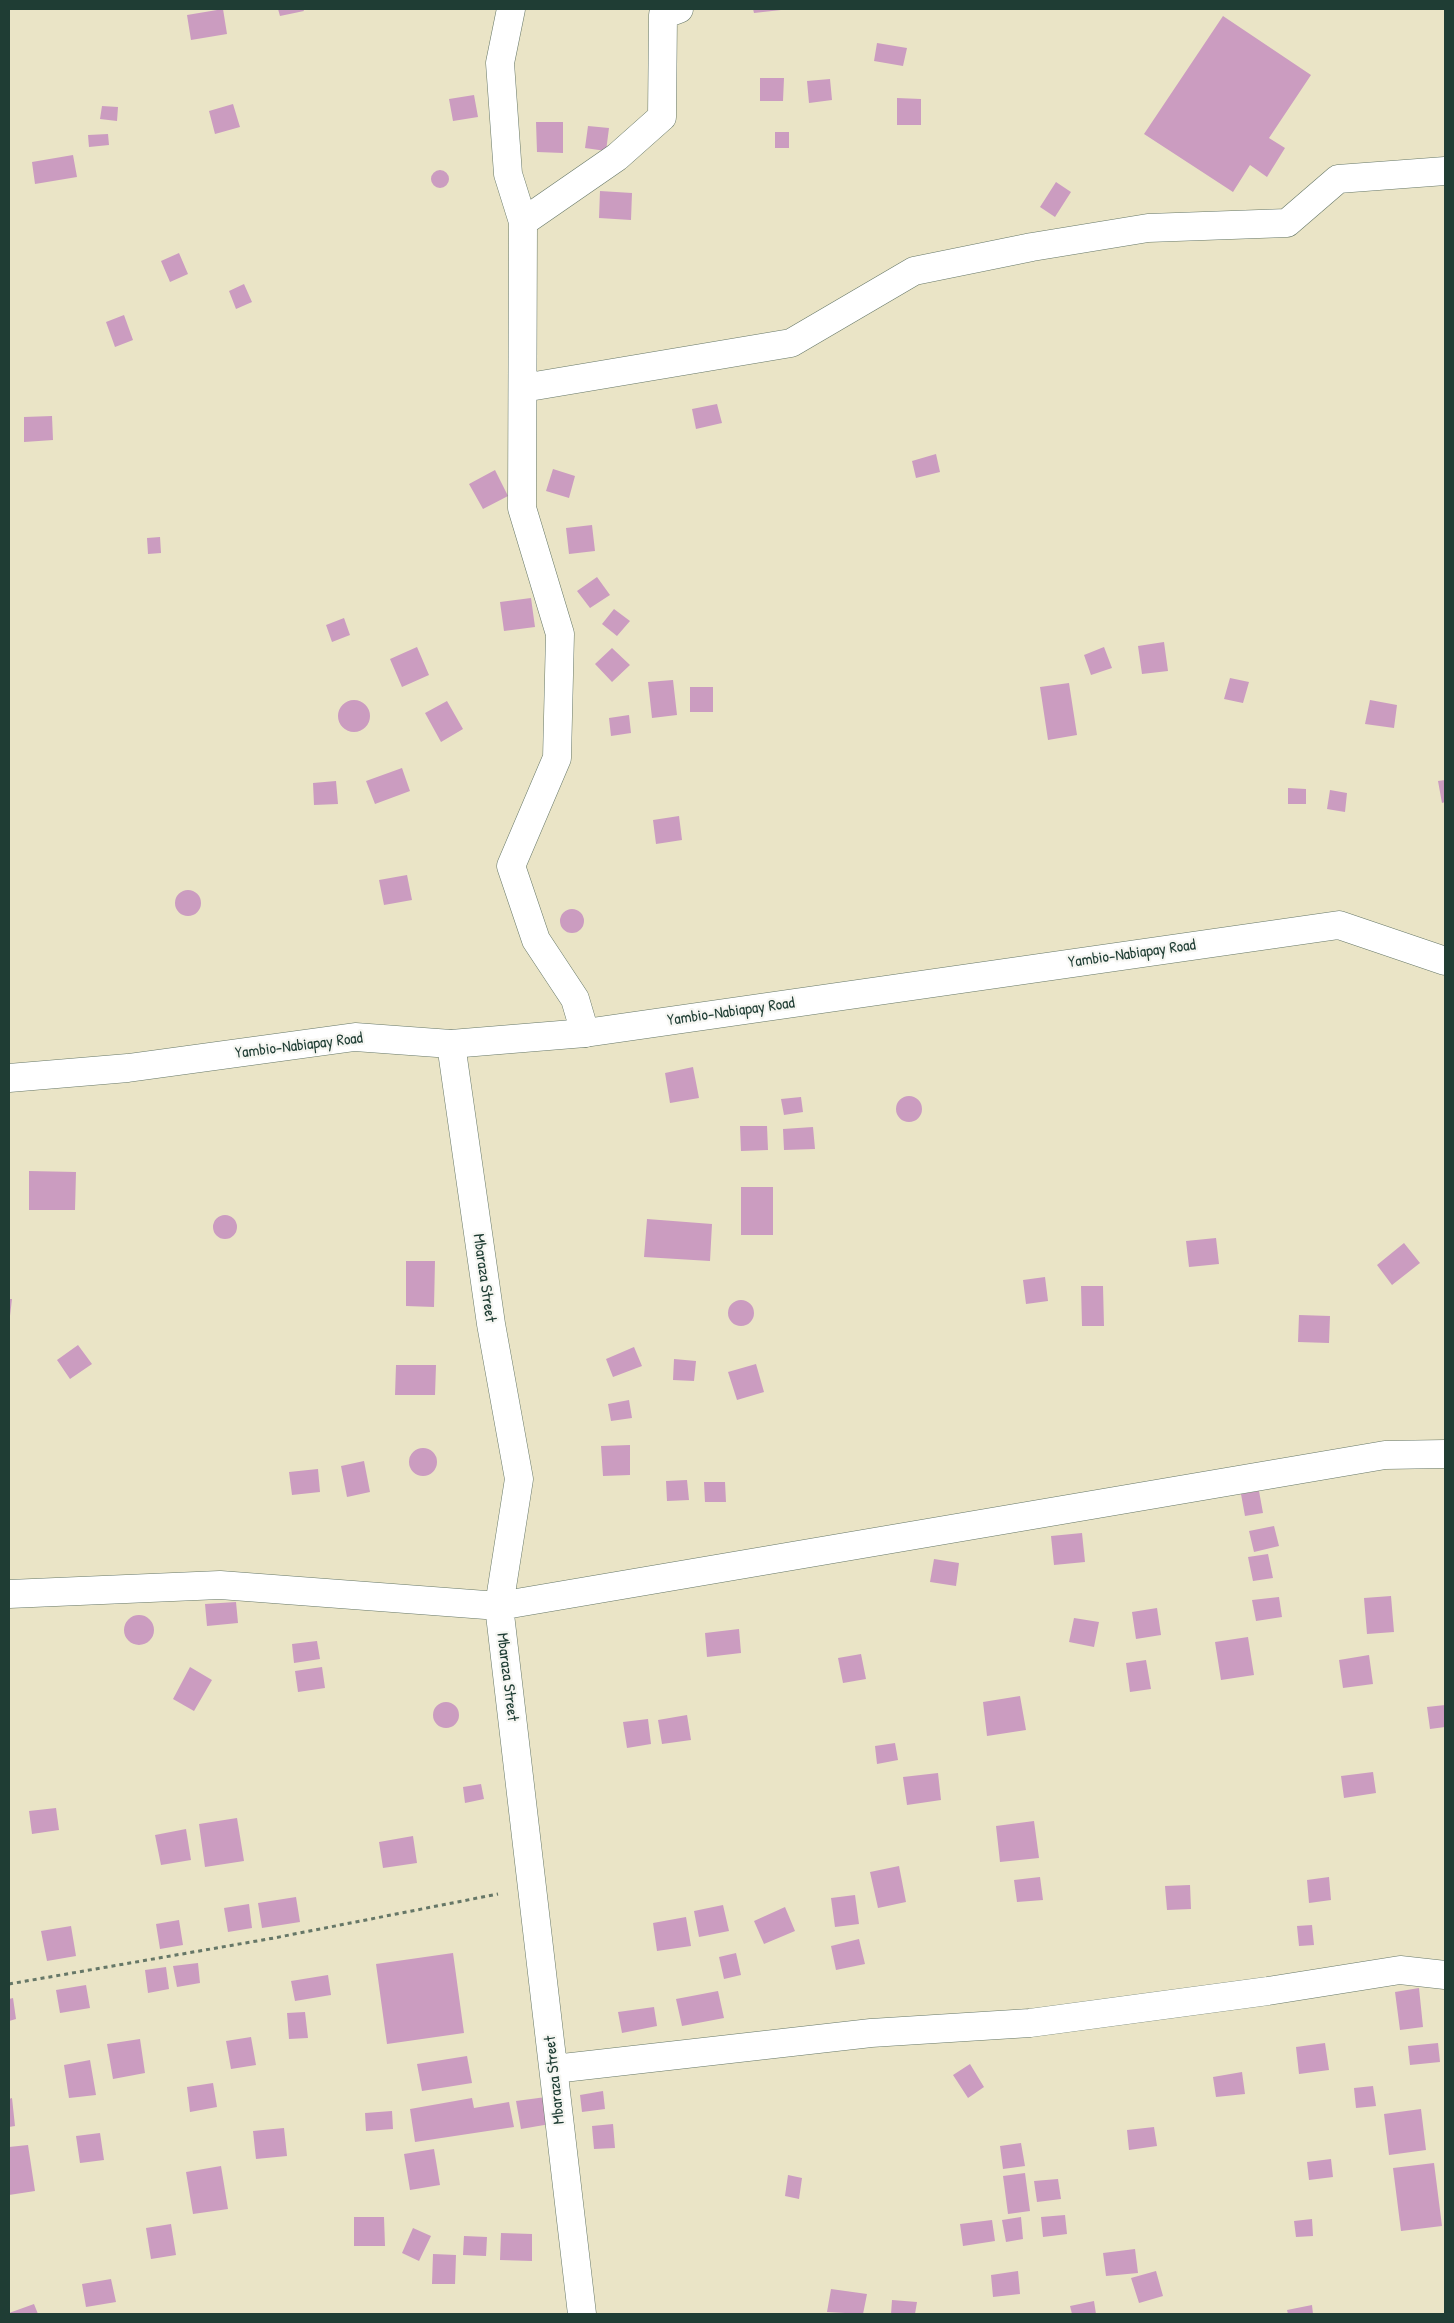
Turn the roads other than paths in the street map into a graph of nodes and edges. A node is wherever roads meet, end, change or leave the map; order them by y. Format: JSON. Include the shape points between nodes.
{"nodes":[{"id":1,"x":511,"y":9,"type":"edge"},
{"id":2,"x":679,"y":9,"type":"edge"},
{"id":3,"x":1445,"y":171,"type":"edge"},
{"id":4,"x":523,"y":222,"type":"junction"},
{"id":5,"x":523,"y":388,"type":"junction"},
{"id":6,"x":1445,"y":961,"type":"edge"},
{"id":7,"x":584,"y":1032,"type":"junction"},
{"id":8,"x":451,"y":1044,"type":"junction"},
{"id":9,"x":9,"y":1078,"type":"edge"},
{"id":10,"x":1445,"y":1454,"type":"edge"},
{"id":11,"x":9,"y":1594,"type":"edge"},
{"id":12,"x":499,"y":1606,"type":"junction"},
{"id":13,"x":1445,"y":1975,"type":"edge"},
{"id":14,"x":554,"y":2069,"type":"junction"},
{"id":15,"x":582,"y":2314,"type":"edge"}],
"edges":[{"from":1,"to":4,"type":"street","via":[[500,63],[508,174]]},
{"from":2,"to":4,"type":"street","via":[[663,15],[662,117],[617,157]]},
{"from":3,"to":5,"type":"street","via":[[1338,180],[1287,223],[1148,228],[914,271],[791,343]]},
{"from":4,"to":5,"type":"street"},
{"from":5,"to":7,"type":"street","via":[[522,508],[560,634],[558,720],[557,758],[511,866],[536,940],[575,1000]]},
{"from":6,"to":7,"type":"street","name":"Yambio-Nabiapay Road","via":[[1339,924]]},
{"from":7,"to":8,"type":"street","name":"Yambio-Nabiapay Road"},
{"from":8,"to":9,"type":"street","name":"Yambio-Nabiapay Road","via":[[355,1037],[128,1068]]},
{"from":8,"to":12,"type":"street","name":"Mbaraza Street","via":[[491,1324],[519,1479]]},
{"from":10,"to":12,"type":"street","via":[[1385,1455]]},
{"from":11,"to":12,"type":"street","via":[[220,1585]]},
{"from":12,"to":14,"type":"street","name":"Mbaraza Street"},
{"from":13,"to":14,"type":"street","via":[[1400,1970],[1030,2023],[871,2033]]},
{"from":14,"to":15,"type":"street","name":"Mbaraza Street"}]}
